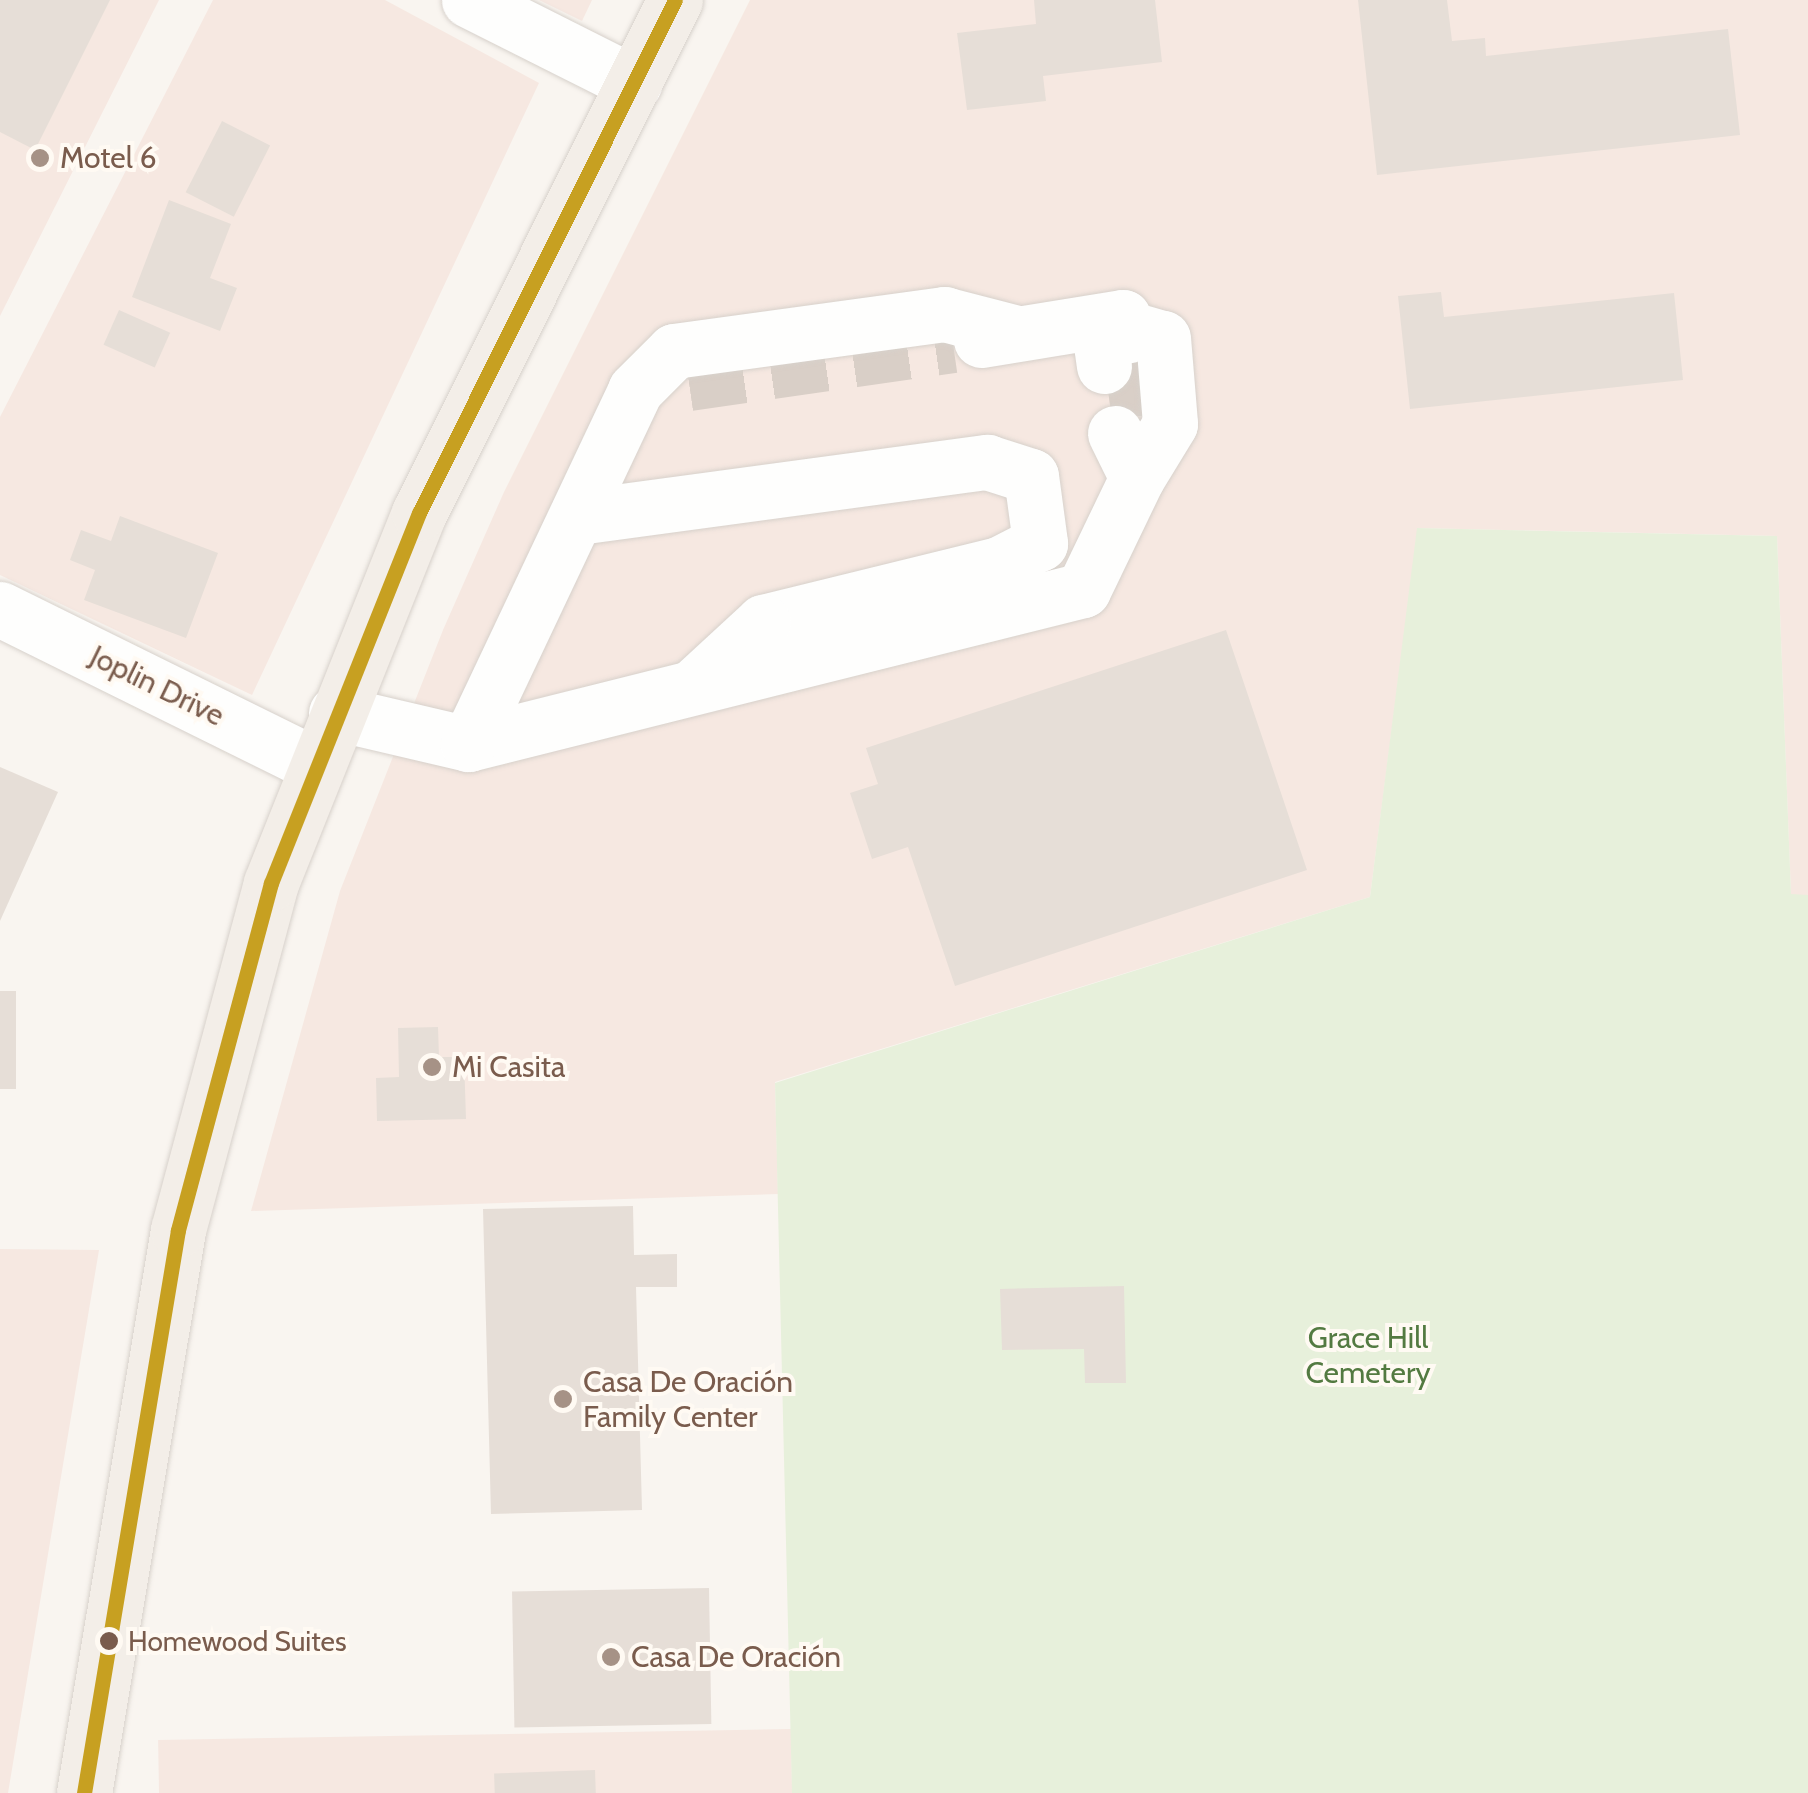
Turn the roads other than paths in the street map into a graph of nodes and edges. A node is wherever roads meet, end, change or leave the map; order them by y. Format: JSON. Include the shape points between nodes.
{"nodes":[{"id":1,"x":469,"y":0,"type":"edge"},
{"id":2,"x":675,"y":0,"type":"edge"},
{"id":3,"x":634,"y":83,"type":"junction"},
{"id":4,"x":1017,"y":333,"type":"junction"},
{"id":5,"x":953,"y":345,"type":"tunnel mouth"},
{"id":6,"x":689,"y":383,"type":"tunnel mouth"},
{"id":7,"x":635,"y":390,"type":"junction"},
{"id":8,"x":578,"y":517,"type":"junction"},
{"id":9,"x":0,"y":609,"type":"edge"},
{"id":10,"x":691,"y":688,"type":"junction"},
{"id":11,"x":336,"y":713,"type":"junction"},
{"id":12,"x":468,"y":744,"type":"junction"},
{"id":13,"x":314,"y":764,"type":"junction"},
{"id":14,"x":84,"y":1793,"type":"edge"}],
"edges":[{"from":1,"to":3,"type":"street"},
{"from":2,"to":3,"type":"main road"},
{"from":3,"to":11,"type":"main road","via":[[419,513]]},
{"from":4,"to":5,"type":"street"},
{"from":4,"to":7,"type":"street","via":[[944,314],[674,351]]},
{"from":4,"to":10,"type":"street","via":[[1123,316],[1121,352],[1163,338],[1170,424],[1131,447],[1084,590]]},
{"from":6,"to":7,"type":"street"},
{"from":7,"to":8,"type":"street"},
{"from":8,"to":10,"type":"street","via":[[988,462],[1031,476],[1040,543],[1000,564],[763,622]]},
{"from":8,"to":12,"type":"street"},
{"from":9,"to":13,"type":"street","name":"Joplin Drive"},
{"from":10,"to":12,"type":"street"},
{"from":11,"to":12,"type":"street"},
{"from":11,"to":13,"type":"main road"},
{"from":13,"to":14,"type":"main road","via":[[252,942],[192,1165]]}]}
